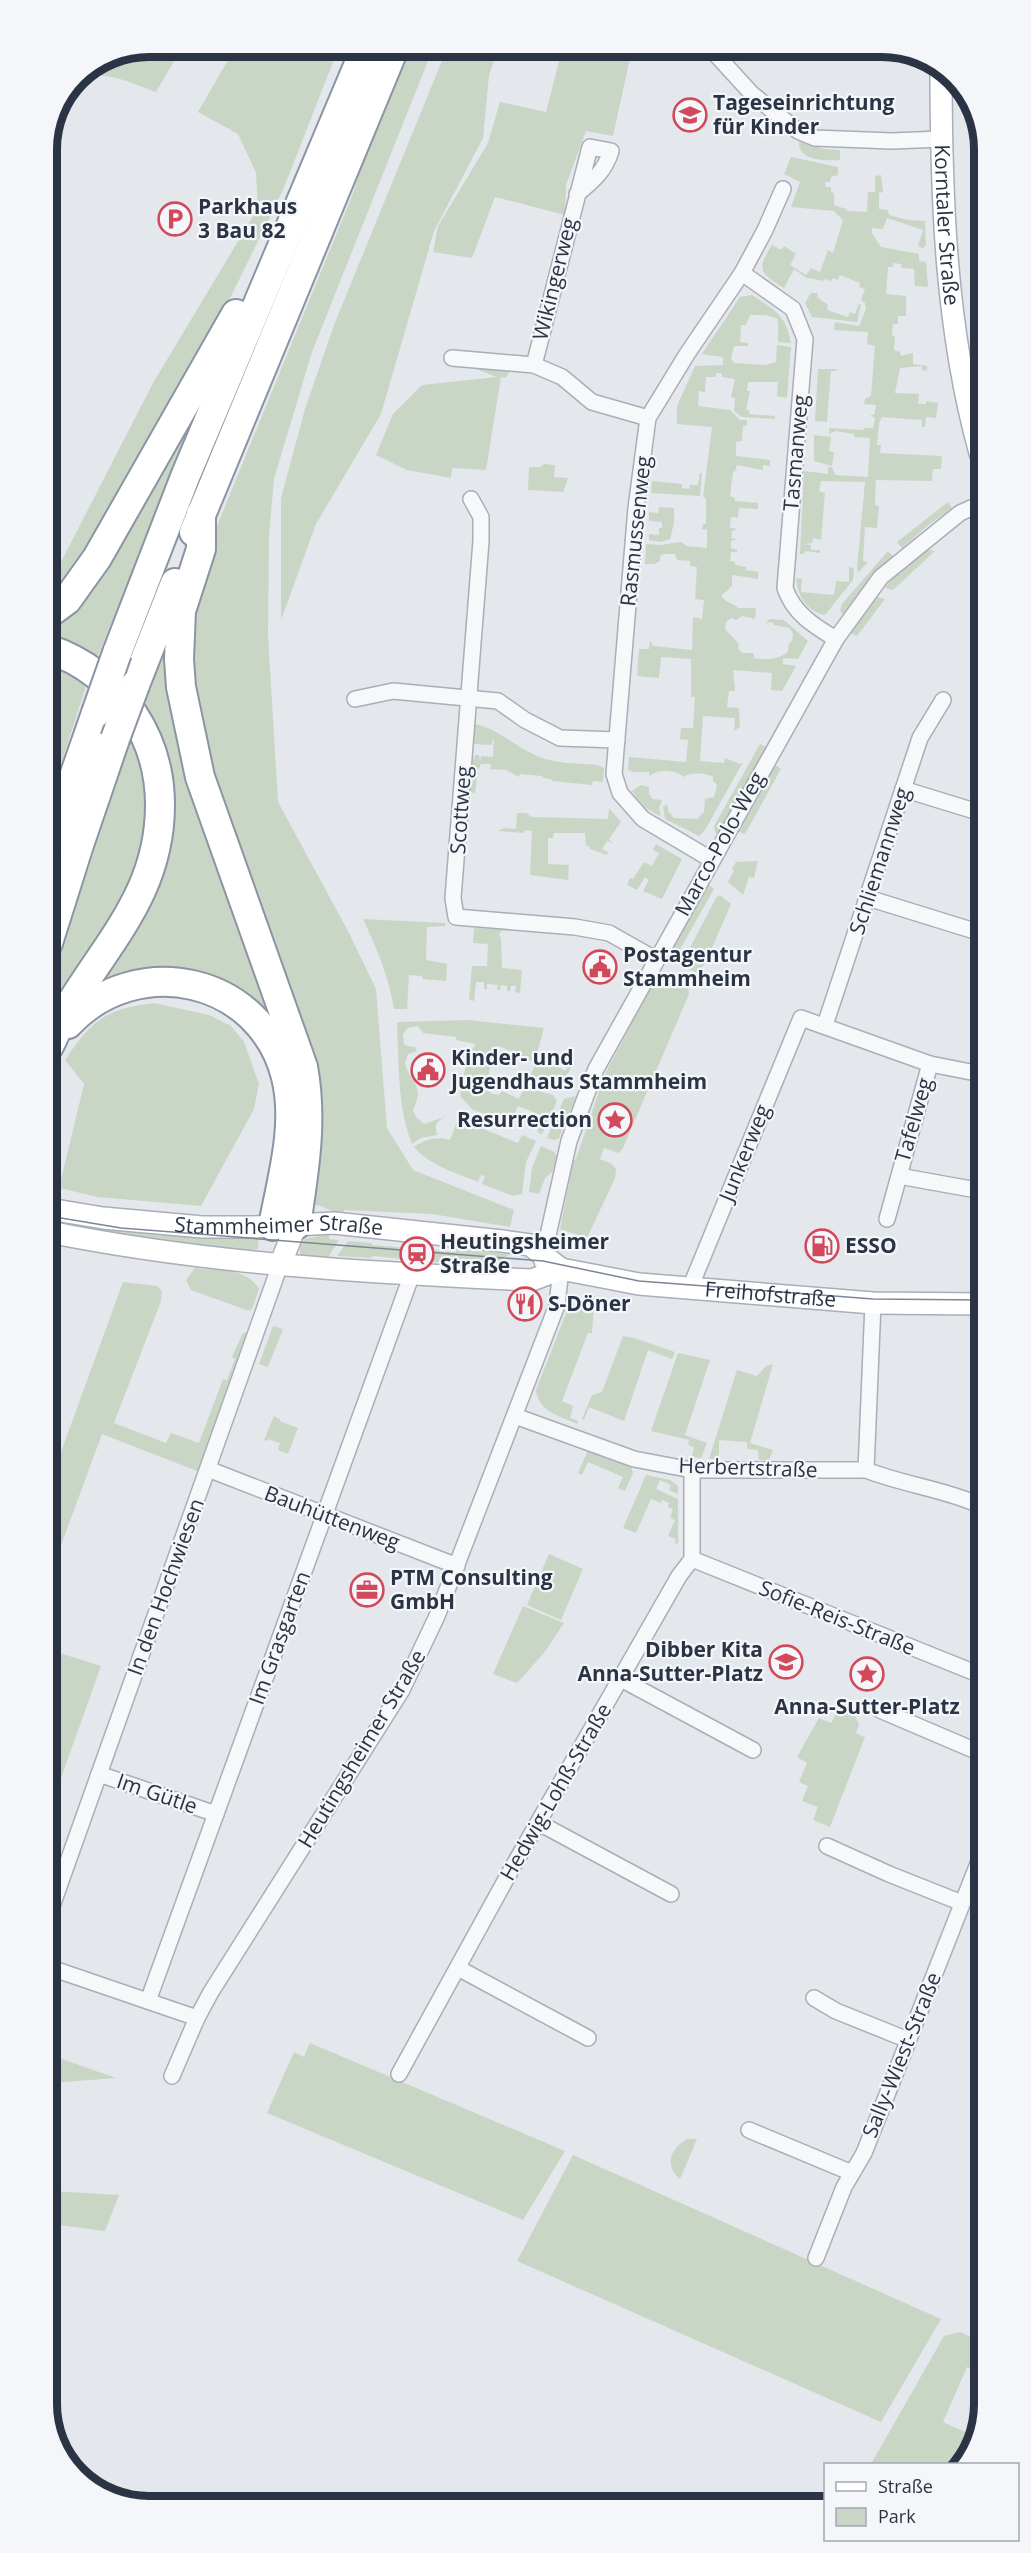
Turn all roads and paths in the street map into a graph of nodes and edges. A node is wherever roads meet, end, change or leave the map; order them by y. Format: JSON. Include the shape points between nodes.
{"nodes":[{"id":1,"x":362,"y":57,"type":"edge"},
{"id":2,"x":391,"y":57,"type":"edge"},
{"id":3,"x":718,"y":57,"type":"edge"},
{"id":4,"x":940,"y":78,"type":"edge"},
{"id":5,"x":941,"y":139,"type":"junction"},
{"id":6,"x":783,"y":189,"type":"dead end"},
{"id":7,"x":578,"y":194,"type":"dead end"},
{"id":8,"x":301,"y":205,"type":"junction"},
{"id":9,"x":742,"y":273,"type":"junction"},
{"id":10,"x":452,"y":358,"type":"dead end"},
{"id":11,"x":534,"y":365,"type":"junction"},
{"id":12,"x":648,"y":418,"type":"junction"},
{"id":13,"x":974,"y":431,"type":"edge"},
{"id":14,"x":471,"y":499,"type":"dead end"},
{"id":15,"x":974,"y":507,"type":"edge"},
{"id":16,"x":201,"y":514,"type":"junction"},
{"id":17,"x":57,"y":607,"type":"edge"},
{"id":18,"x":836,"y":639,"type":"junction"},
{"id":19,"x":57,"y":652,"type":"edge"},
{"id":20,"x":470,"y":697,"type":"junction"},
{"id":21,"x":355,"y":699,"type":"dead end"},
{"id":22,"x":943,"y":700,"type":"dead end"},
{"id":23,"x":617,"y":740,"type":"junction"},
{"id":24,"x":903,"y":789,"type":"junction"},
{"id":25,"x":974,"y":811,"type":"edge"},
{"id":26,"x":57,"y":825,"type":"edge"},
{"id":27,"x":712,"y":860,"type":"junction"},
{"id":28,"x":868,"y":898,"type":"junction"},
{"id":29,"x":57,"y":914,"type":"edge"},
{"id":30,"x":974,"y":931,"type":"edge"},
{"id":31,"x":656,"y":959,"type":"junction"},
{"id":32,"x":825,"y":1025,"type":"junction"},
{"id":33,"x":57,"y":1029,"type":"edge"},
{"id":34,"x":57,"y":1036,"type":"edge"},
{"id":35,"x":930,"y":1064,"type":"junction"},
{"id":36,"x":974,"y":1073,"type":"edge"},
{"id":37,"x":898,"y":1176,"type":"junction"},
{"id":38,"x":974,"y":1190,"type":"edge"},
{"id":39,"x":57,"y":1210,"type":"edge"},
{"id":40,"x":887,"y":1219,"type":"dead end"},
{"id":41,"x":284,"y":1225,"type":"junction"},
{"id":42,"x":57,"y":1233,"type":"edge"},
{"id":43,"x":544,"y":1254,"type":"junction"},
{"id":44,"x":280,"y":1265,"type":"junction"},
{"id":45,"x":561,"y":1269,"type":"junction"},
{"id":46,"x":412,"y":1274,"type":"junction"},
{"id":47,"x":541,"y":1276,"type":"junction"},
{"id":48,"x":690,"y":1288,"type":"junction"},
{"id":49,"x":873,"y":1303,"type":"junction"},
{"id":50,"x":974,"y":1304,"type":"edge"},
{"id":51,"x":515,"y":1416,"type":"junction"},
{"id":52,"x":208,"y":1469,"type":"junction"},
{"id":53,"x":692,"y":1470,"type":"junction"},
{"id":54,"x":866,"y":1470,"type":"junction"},
{"id":55,"x":974,"y":1503,"type":"edge"},
{"id":56,"x":324,"y":1516,"type":"junction"},
{"id":57,"x":692,"y":1559,"type":"junction"},
{"id":58,"x":457,"y":1566,"type":"junction"},
{"id":59,"x":974,"y":1672,"type":"edge"},
{"id":60,"x":621,"y":1679,"type":"junction"},
{"id":61,"x":880,"y":1710,"type":"dead end"},
{"id":62,"x":753,"y":1750,"type":"dead end"},
{"id":63,"x":974,"y":1750,"type":"edge"},
{"id":64,"x":99,"y":1774,"type":"junction"},
{"id":65,"x":216,"y":1814,"type":"junction"},
{"id":66,"x":539,"y":1823,"type":"junction"},
{"id":67,"x":826,"y":1846,"type":"dead end"},
{"id":68,"x":974,"y":1874,"type":"edge"},
{"id":69,"x":57,"y":1892,"type":"edge"},
{"id":70,"x":671,"y":1894,"type":"dead end"},
{"id":71,"x":962,"y":1904,"type":"junction"},
{"id":72,"x":458,"y":1968,"type":"junction"},
{"id":73,"x":57,"y":1970,"type":"edge"},
{"id":74,"x":814,"y":1998,"type":"dead end"},
{"id":75,"x":147,"y":2001,"type":"junction"},
{"id":76,"x":197,"y":2018,"type":"junction"},
{"id":77,"x":588,"y":2038,"type":"dead end"},
{"id":78,"x":908,"y":2040,"type":"junction"},
{"id":79,"x":399,"y":2074,"type":"dead end"},
{"id":80,"x":172,"y":2076,"type":"dead end"},
{"id":81,"x":749,"y":2130,"type":"dead end"},
{"id":82,"x":852,"y":2173,"type":"junction"},
{"id":83,"x":816,"y":2258,"type":"dead end"}],
"edges":[{"from":1,"to":8,"type":"highway"},
{"from":2,"to":16,"type":"highway"},
{"from":3,"to":5,"type":"street","via":[[752,94],[798,131],[815,138]]},
{"from":4,"to":5,"type":"street","name":"Korntaler Straße"},
{"from":5,"to":13,"type":"street","name":"Korntaler Straße","via":[[949,287]]},
{"from":6,"to":9,"type":"street","name":"Rasmussenweg"},
{"from":7,"to":11,"type":"street","name":"Wikingerweg"},
{"from":8,"to":17,"type":"highway","via":[[275,234],[220,344],[97,558],[67,600]]},
{"from":8,"to":26,"type":"highway","bridge":true,"via":[[185,477],[117,653]]},
{"from":9,"to":12,"type":"street","name":"Rasmussenweg"},
{"from":9,"to":18,"type":"street","name":"Tasmanweg","via":[[793,309],[805,339],[785,588],[797,611]]},
{"from":10,"to":11,"type":"street","name":"Wikingerweg"},
{"from":11,"to":12,"type":"street","name":"Wikingerweg","via":[[562,377],[592,402]]},
{"from":12,"to":23,"type":"street","name":"Rasmussenweg","via":[[636,508]]},
{"from":14,"to":20,"type":"street","name":"Scottweg","via":[[481,524]]},
{"from":15,"to":18,"type":"street","name":"Marco-Polo-Weg","via":[[960,513],[881,577]]},
{"from":16,"to":29,"type":"highway","bridge":true,"via":[[115,739]]},
{"from":16,"to":41,"type":"highway","via":[[201,549],[181,611],[181,687],[200,777],[308,1090],[309,1124]]},
{"from":18,"to":27,"type":"street","name":"Marco-Polo-Weg"},
{"from":19,"to":33,"type":"highway","via":[[91,670],[118,692],[141,726],[155,757],[160,833],[150,871],[129,915]]},
{"from":20,"to":21,"type":"street","via":[[393,691]]},
{"from":20,"to":23,"type":"street","via":[[498,700],[560,738]]},
{"from":20,"to":31,"type":"street","name":"Scottweg","via":[[453,898],[456,917],[609,933]]},
{"from":22,"to":24,"type":"street","name":"Schliemannweg","via":[[920,738]]},
{"from":23,"to":27,"type":"street","name":"Rasmussenweg","via":[[614,774],[628,805],[643,819]]},
{"from":24,"to":25,"type":"street"},
{"from":24,"to":28,"type":"street","name":"Schliemannweg"},
{"from":27,"to":31,"type":"street","name":"Marco-Polo-Weg"},
{"from":28,"to":30,"type":"street"},
{"from":28,"to":32,"type":"street","name":"Schliemannweg"},
{"from":31,"to":43,"type":"street","name":"Marco-Polo-Weg","via":[[588,1089],[564,1158]]},
{"from":32,"to":35,"type":"street"},
{"from":32,"to":48,"type":"street","name":"Junkerweg","via":[[801,1018]]},
{"from":34,"to":41,"type":"highway","via":[[92,1003],[120,988],[147,982],[175,981],[200,987],[246,1012],[272,1042],[289,1092]]},
{"from":35,"to":36,"type":"street"},
{"from":35,"to":37,"type":"street","name":"Tafelweg"},
{"from":37,"to":38,"type":"street","name":"Tafelweg"},
{"from":37,"to":40,"type":"street","name":"Tafelweg"},
{"from":39,"to":41,"type":"street","name":"Stammheimer Straße","via":[[201,1227]]},
{"from":41,"to":43,"type":"street","name":"Stammheimer Straße","via":[[341,1224],[502,1241],[530,1245]]},
{"from":41,"to":44,"type":"street"},
{"from":42,"to":44,"type":"street","name":"Stammheimer Straße"},
{"from":43,"to":45,"type":"street","name":"Stammheimer Straße"},
{"from":43,"to":47,"type":"street","name":"Marco-Polo-Weg"},
{"from":44,"to":46,"type":"street","name":"Stammheimer Straße"},
{"from":44,"to":52,"type":"street","name":"In den Hochwiesen"},
{"from":45,"to":47,"type":"street","name":"Stammheimer Straße"},
{"from":45,"to":48,"type":"street","name":"Freihofstraße","via":[[613,1280]]},
{"from":45,"to":51,"type":"street","name":"Heutingsheimer Straße","via":[[557,1305]]},
{"from":46,"to":47,"type":"street","name":"Stammheimer Straße","via":[[532,1280]]},
{"from":46,"to":56,"type":"street","name":"Im Grasgarten"},
{"from":48,"to":49,"type":"street","name":"Freihofstraße"},
{"from":49,"to":50,"type":"street","name":"Freihofstraße"},
{"from":49,"to":54,"type":"street"},
{"from":51,"to":53,"type":"street","name":"Herbertstraße","via":[[634,1459]]},
{"from":51,"to":58,"type":"street","name":"Heutingsheimer Straße"},
{"from":52,"to":56,"type":"street","name":"Bauhüttenweg"},
{"from":52,"to":64,"type":"street","name":"In den Hochwiesen"},
{"from":53,"to":54,"type":"street","name":"Herbertstraße"},
{"from":53,"to":57,"type":"street"},
{"from":54,"to":55,"type":"street","name":"Herbertstraße"},
{"from":56,"to":58,"type":"street","name":"Bauhüttenweg"},
{"from":56,"to":65,"type":"street","name":"Im Grasgarten"},
{"from":57,"to":59,"type":"street","name":"Sofie-Reis-Straße"},
{"from":57,"to":60,"type":"street","name":"Hedwig-Lohß-Straße"},
{"from":58,"to":76,"type":"street","name":"Heutingsheimer Straße","via":[[402,1690]]},
{"from":60,"to":62,"type":"street"},
{"from":60,"to":66,"type":"street","name":"Hedwig-Lohß-Straße"},
{"from":61,"to":63,"type":"street"},
{"from":64,"to":65,"type":"street","name":"Im Gütle"},
{"from":64,"to":69,"type":"street","name":"In den Hochwiesen"},
{"from":65,"to":75,"type":"street","name":"Im Grasgarten"},
{"from":66,"to":70,"type":"street"},
{"from":66,"to":72,"type":"street","name":"Hedwig-Lohß-Straße"},
{"from":67,"to":71,"type":"street"},
{"from":68,"to":71,"type":"street","name":"Sally-Wiest-Straße"},
{"from":71,"to":78,"type":"street","name":"Sally-Wiest-Straße"},
{"from":72,"to":77,"type":"street"},
{"from":72,"to":79,"type":"street","name":"Hedwig-Lohß-Straße"},
{"from":73,"to":75,"type":"street"},
{"from":74,"to":78,"type":"street"},
{"from":75,"to":76,"type":"street"},
{"from":76,"to":80,"type":"street","name":"Heutingsheimer Straße"},
{"from":78,"to":82,"type":"street","name":"Sally-Wiest-Straße","via":[[864,2153]]},
{"from":81,"to":82,"type":"street"},
{"from":82,"to":83,"type":"street","name":"Sally-Wiest-Straße"}]}
